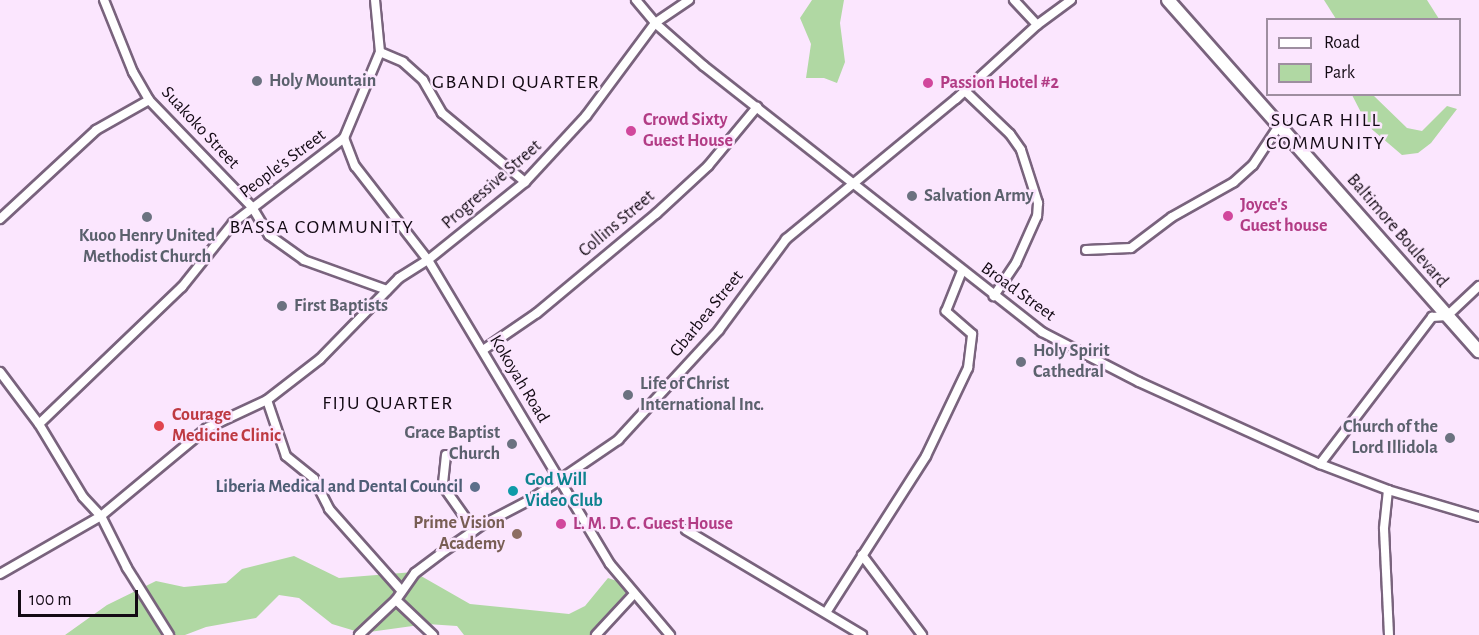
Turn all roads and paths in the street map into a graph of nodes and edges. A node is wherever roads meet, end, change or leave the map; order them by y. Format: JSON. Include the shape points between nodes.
{"nodes":[{"id":1,"x":104,"y":0,"type":"edge"},
{"id":2,"x":375,"y":0,"type":"edge"},
{"id":3,"x":636,"y":0,"type":"edge"},
{"id":4,"x":689,"y":0,"type":"edge"},
{"id":5,"x":1014,"y":0,"type":"edge"},
{"id":6,"x":1071,"y":0,"type":"edge"},
{"id":7,"x":1168,"y":0,"type":"edge"},
{"id":8,"x":655,"y":23,"type":"junction"},
{"id":9,"x":1037,"y":25,"type":"junction"},
{"id":10,"x":380,"y":52,"type":"junction"},
{"id":11,"x":965,"y":91,"type":"junction"},
{"id":12,"x":149,"y":100,"type":"junction"},
{"id":13,"x":757,"y":107,"type":"junction"},
{"id":14,"x":1280,"y":124,"type":"junction"},
{"id":15,"x":344,"y":138,"type":"junction"},
{"id":16,"x":854,"y":181,"type":"junction"},
{"id":17,"x":525,"y":182,"type":"junction"},
{"id":18,"x":252,"y":207,"type":"junction"},
{"id":19,"x":0,"y":219,"type":"edge"},
{"id":20,"x":1086,"y":250,"type":"dead end"},
{"id":21,"x":428,"y":260,"type":"junction"},
{"id":22,"x":962,"y":271,"type":"junction"},
{"id":23,"x":1479,"y":286,"type":"edge"},
{"id":24,"x":387,"y":290,"type":"junction"},
{"id":25,"x":994,"y":296,"type":"junction"},
{"id":26,"x":1447,"y":316,"type":"junction"},
{"id":27,"x":483,"y":350,"type":"junction"},
{"id":28,"x":1479,"y":351,"type":"edge"},
{"id":29,"x":0,"y":372,"type":"edge"},
{"id":30,"x":267,"y":400,"type":"junction"},
{"id":31,"x":39,"y":424,"type":"junction"},
{"id":32,"x":446,"y":456,"type":"dead end"},
{"id":33,"x":1320,"y":464,"type":"junction"},
{"id":34,"x":562,"y":479,"type":"junction"},
{"id":35,"x":1388,"y":490,"type":"junction"},
{"id":36,"x":101,"y":516,"type":"junction"},
{"id":37,"x":1479,"y":517,"type":"edge"},
{"id":38,"x":474,"y":530,"type":"junction"},
{"id":39,"x":686,"y":530,"type":"dead end"},
{"id":40,"x":862,"y":555,"type":"junction"},
{"id":41,"x":0,"y":574,"type":"edge"},
{"id":42,"x":401,"y":590,"type":"junction"},
{"id":43,"x":633,"y":595,"type":"junction"},
{"id":44,"x":396,"y":600,"type":"junction"},
{"id":45,"x":827,"y":611,"type":"junction"},
{"id":46,"x":170,"y":635,"type":"edge"},
{"id":47,"x":359,"y":635,"type":"edge"},
{"id":48,"x":433,"y":635,"type":"edge"},
{"id":49,"x":596,"y":635,"type":"edge"},
{"id":50,"x":670,"y":635,"type":"edge"},
{"id":51,"x":861,"y":635,"type":"edge"},
{"id":52,"x":922,"y":635,"type":"edge"},
{"id":53,"x":1389,"y":635,"type":"edge"}],
"edges":[{"from":1,"to":12,"type":"street","name":"Suakoko Street","via":[[133,72]]},
{"from":2,"to":10,"type":"street","name":"People's Street"},
{"from":3,"to":8,"type":"street","name":"Broad Street"},
{"from":4,"to":8,"type":"street","name":"Progressive Street"},
{"from":5,"to":9,"type":"street"},
{"from":6,"to":9,"type":"street","name":"Gbarbea Street"},
{"from":7,"to":14,"type":"highway","name":"Baltimore Boulevard"},
{"from":8,"to":13,"type":"street","name":"Broad Street"},
{"from":8,"to":17,"type":"street","name":"Progressive Street","via":[[586,116]]},
{"from":9,"to":11,"type":"street","name":"Gbarbea Street"},
{"from":10,"to":15,"type":"street","name":"People's Street"},
{"from":10,"to":17,"type":"street","via":[[403,62],[423,80],[442,112]]},
{"from":11,"to":16,"type":"street","name":"Gbarbea Street"},
{"from":11,"to":25,"type":"street","via":[[1010,134],[1020,150],[1038,203],[1037,216],[1016,263]]},
{"from":12,"to":18,"type":"street","name":"Suakoko Street"},
{"from":12,"to":19,"type":"street","via":[[96,130]]},
{"from":13,"to":16,"type":"street","name":"Broad Street"},
{"from":13,"to":27,"type":"street","name":"Collins Street","via":[[708,166],[656,214],[537,313]]},
{"from":14,"to":20,"type":"street","via":[[1253,165],[1234,183],[1172,218],[1131,248]]},
{"from":14,"to":26,"type":"highway","name":"Baltimore Boulevard"},
{"from":15,"to":18,"type":"street","name":"People's Street"},
{"from":15,"to":21,"type":"street","name":"Kokoyah Road","via":[[355,166]]},
{"from":16,"to":22,"type":"street","name":"Broad Street"},
{"from":16,"to":34,"type":"street","name":"Gbarbea Street","via":[[786,239],[720,330],[618,440]]},
{"from":17,"to":21,"type":"street","name":"Progressive Street"},
{"from":18,"to":24,"type":"street","name":"Suakoko Street","via":[[269,235],[304,260]]},
{"from":18,"to":31,"type":"street","name":"People's Street","via":[[223,232],[182,288],[140,331]]},
{"from":21,"to":24,"type":"street","name":"Progressive Street"},
{"from":21,"to":27,"type":"street","name":"Kokoyah Road"},
{"from":22,"to":25,"type":"street","name":"Broad Street"},
{"from":22,"to":40,"type":"street","via":[[946,311],[972,334],[968,368],[926,456]]},
{"from":23,"to":26,"type":"street"},
{"from":24,"to":30,"type":"street","name":"Progressive Street","via":[[320,359]]},
{"from":25,"to":33,"type":"street","name":"Broad Street","via":[[1083,355]]},
{"from":26,"to":28,"type":"highway","name":"Baltimore Boulevard"},
{"from":26,"to":33,"type":"street","via":[[1432,317]]},
{"from":27,"to":34,"type":"street","name":"Kokoyah Road"},
{"from":29,"to":31,"type":"street"},
{"from":30,"to":36,"type":"street","name":"Progressive Street","via":[[207,428]]},
{"from":30,"to":42,"type":"street","via":[[286,456],[309,474],[329,509]]},
{"from":31,"to":36,"type":"street","via":[[83,497]]},
{"from":32,"to":38,"type":"street","via":[[443,486]]},
{"from":33,"to":35,"type":"street","name":"Broad Street"},
{"from":34,"to":38,"type":"street","name":"Gbarbea Street"},
{"from":34,"to":43,"type":"street","name":"Kokoyah Road"},
{"from":35,"to":37,"type":"street","name":"Broad Street"},
{"from":35,"to":53,"type":"street","via":[[1384,529]]},
{"from":36,"to":41,"type":"street","name":"Progressive Street"},
{"from":36,"to":46,"type":"street","via":[[127,568]]},
{"from":38,"to":42,"type":"street","name":"Gbarbea Street","via":[[415,573]]},
{"from":39,"to":45,"type":"street"},
{"from":40,"to":45,"type":"street"},
{"from":40,"to":52,"type":"street"},
{"from":42,"to":44,"type":"street","name":"Gbarbea Street"},
{"from":43,"to":49,"type":"street"},
{"from":43,"to":50,"type":"street","name":"Kokoyah Road"},
{"from":44,"to":47,"type":"street","name":"Gbarbea Street"},
{"from":44,"to":48,"type":"street"},
{"from":45,"to":51,"type":"street"}]}
